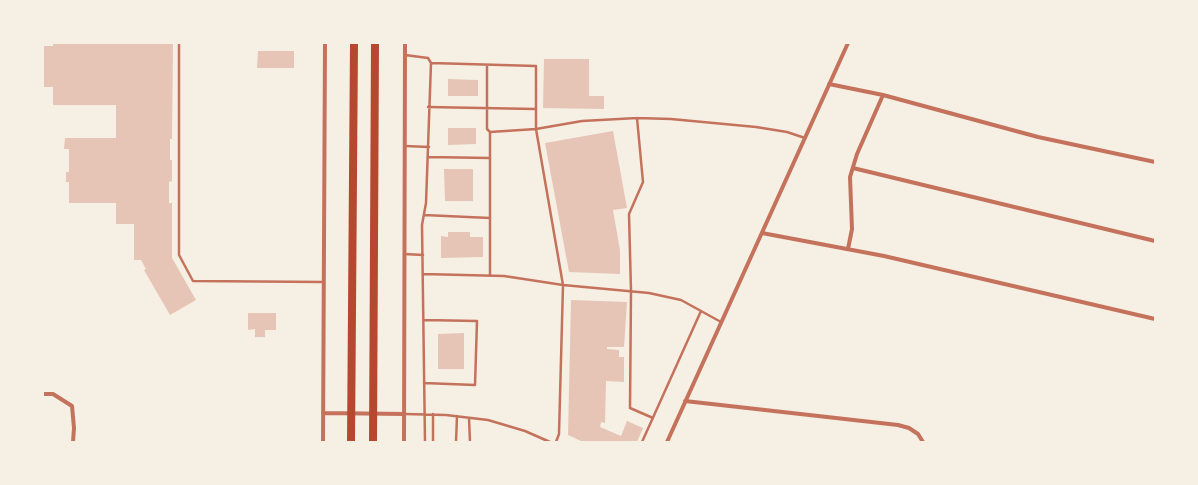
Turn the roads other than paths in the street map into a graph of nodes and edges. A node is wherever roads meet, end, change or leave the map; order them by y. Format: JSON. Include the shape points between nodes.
{"nodes":[{"id":1,"x":179,"y":43,"type":"edge"},
{"id":2,"x":325,"y":43,"type":"edge"},
{"id":3,"x":354,"y":43,"type":"edge"},
{"id":4,"x":375,"y":43,"type":"edge"},
{"id":5,"x":405,"y":43,"type":"edge"},
{"id":6,"x":848,"y":43,"type":"edge"},
{"id":7,"x":405,"y":55,"type":"junction"},
{"id":8,"x":431,"y":63,"type":"junction"},
{"id":9,"x":487,"y":65,"type":"junction"},
{"id":10,"x":829,"y":84,"type":"junction"},
{"id":11,"x":883,"y":95,"type":"junction"},
{"id":12,"x":428,"y":106,"type":"junction"},
{"id":13,"x":486,"y":108,"type":"junction"},
{"id":14,"x":535,"y":109,"type":"junction"},
{"id":15,"x":637,"y":118,"type":"junction"},
{"id":16,"x":536,"y":129,"type":"junction"},
{"id":17,"x":490,"y":132,"type":"junction"},
{"id":18,"x":805,"y":138,"type":"junction"},
{"id":19,"x":404,"y":146,"type":"junction"},
{"id":20,"x":428,"y":147,"type":"junction"},
{"id":21,"x":428,"y":157,"type":"junction"},
{"id":22,"x":490,"y":158,"type":"junction"},
{"id":23,"x":1155,"y":162,"type":"edge"},
{"id":24,"x":852,"y":168,"type":"junction"},
{"id":25,"x":424,"y":214,"type":"junction"},
{"id":26,"x":490,"y":218,"type":"junction"},
{"id":27,"x":762,"y":233,"type":"junction"},
{"id":28,"x":1155,"y":241,"type":"edge"},
{"id":29,"x":848,"y":249,"type":"junction"},
{"id":30,"x":404,"y":254,"type":"junction"},
{"id":31,"x":423,"y":255,"type":"junction"},
{"id":32,"x":423,"y":274,"type":"junction"},
{"id":33,"x":490,"y":275,"type":"junction"},
{"id":34,"x":324,"y":282,"type":"junction"},
{"id":35,"x":563,"y":285,"type":"junction"},
{"id":36,"x":631,"y":291,"type":"junction"},
{"id":37,"x":701,"y":311,"type":"junction"},
{"id":38,"x":1155,"y":319,"type":"edge"},
{"id":39,"x":424,"y":320,"type":"junction"},
{"id":40,"x":721,"y":322,"type":"junction"},
{"id":41,"x":424,"y":383,"type":"junction"},
{"id":42,"x":43,"y":394,"type":"edge"},
{"id":43,"x":685,"y":401,"type":"junction"},
{"id":44,"x":323,"y":413,"type":"junction"},
{"id":45,"x":351,"y":413,"type":"junction"},
{"id":46,"x":373,"y":413,"type":"junction"},
{"id":47,"x":404,"y":414,"type":"junction"},
{"id":48,"x":425,"y":414,"type":"junction"},
{"id":49,"x":433,"y":414,"type":"junction"},
{"id":50,"x":457,"y":416,"type":"junction"},
{"id":51,"x":469,"y":418,"type":"junction"},
{"id":52,"x":653,"y":418,"type":"junction"},
{"id":53,"x":73,"y":442,"type":"edge"},
{"id":54,"x":323,"y":442,"type":"edge"},
{"id":55,"x":351,"y":442,"type":"edge"},
{"id":56,"x":373,"y":442,"type":"edge"},
{"id":57,"x":404,"y":442,"type":"edge"},
{"id":58,"x":425,"y":442,"type":"edge"},
{"id":59,"x":433,"y":442,"type":"edge"},
{"id":60,"x":456,"y":442,"type":"edge"},
{"id":61,"x":470,"y":442,"type":"edge"},
{"id":62,"x":550,"y":442,"type":"edge"},
{"id":63,"x":556,"y":442,"type":"edge"},
{"id":64,"x":642,"y":442,"type":"edge"},
{"id":65,"x":667,"y":442,"type":"edge"},
{"id":66,"x":923,"y":442,"type":"edge"}],
"edges":[{"from":1,"to":34,"type":"lane","via":[[178,255],[193,282]]},
{"from":2,"to":34,"type":"street"},
{"from":3,"to":45,"type":"highway"},
{"from":4,"to":46,"type":"highway"},
{"from":5,"to":7,"type":"street"},
{"from":6,"to":10,"type":"street"},
{"from":7,"to":8,"type":"lane","via":[[428,58]]},
{"from":7,"to":19,"type":"street"},
{"from":8,"to":9,"type":"lane"},
{"from":8,"to":12,"type":"lane"},
{"from":9,"to":13,"type":"lane"},
{"from":9,"to":14,"type":"lane","via":[[536,66]]},
{"from":10,"to":11,"type":"street"},
{"from":10,"to":18,"type":"street"},
{"from":11,"to":23,"type":"street","via":[[1038,137]]},
{"from":11,"to":24,"type":"street"},
{"from":12,"to":13,"type":"lane"},
{"from":12,"to":20,"type":"lane"},
{"from":13,"to":14,"type":"lane"},
{"from":13,"to":17,"type":"lane","via":[[487,129]]},
{"from":14,"to":16,"type":"lane"},
{"from":15,"to":16,"type":"lane","via":[[582,121]]},
{"from":15,"to":18,"type":"lane","via":[[756,127]]},
{"from":15,"to":36,"type":"lane","via":[[643,182],[629,214]]},
{"from":16,"to":17,"type":"lane"},
{"from":16,"to":35,"type":"lane"},
{"from":17,"to":22,"type":"lane"},
{"from":18,"to":27,"type":"street"},
{"from":19,"to":20,"type":"lane"},
{"from":19,"to":30,"type":"street"},
{"from":20,"to":21,"type":"lane"},
{"from":21,"to":22,"type":"lane"},
{"from":21,"to":25,"type":"lane"},
{"from":22,"to":26,"type":"lane"},
{"from":24,"to":28,"type":"street"},
{"from":24,"to":29,"type":"street","via":[[849,186],[852,229]]},
{"from":25,"to":26,"type":"lane"},
{"from":25,"to":31,"type":"lane"},
{"from":26,"to":33,"type":"lane"},
{"from":27,"to":29,"type":"street"},
{"from":27,"to":40,"type":"street"},
{"from":29,"to":38,"type":"street"},
{"from":30,"to":31,"type":"lane"},
{"from":30,"to":47,"type":"street"},
{"from":31,"to":32,"type":"lane"},
{"from":32,"to":33,"type":"lane"},
{"from":32,"to":39,"type":"lane"},
{"from":33,"to":35,"type":"lane"},
{"from":34,"to":44,"type":"street"},
{"from":35,"to":36,"type":"lane"},
{"from":35,"to":63,"type":"lane","via":[[559,434]]},
{"from":36,"to":37,"type":"lane","via":[[681,300]]},
{"from":36,"to":52,"type":"lane","via":[[630,408]]},
{"from":37,"to":40,"type":"lane"},
{"from":37,"to":52,"type":"lane"},
{"from":39,"to":41,"type":"lane"},
{"from":39,"to":41,"type":"lane","via":[[477,321],[475,385]]},
{"from":40,"to":43,"type":"street"},
{"from":41,"to":48,"type":"lane"},
{"from":42,"to":53,"type":"street","via":[[53,394],[72,406]]},
{"from":43,"to":65,"type":"street"},
{"from":43,"to":66,"type":"street","via":[[898,425],[918,434]]},
{"from":44,"to":45,"type":"street"},
{"from":44,"to":54,"type":"street"},
{"from":45,"to":46,"type":"street"},
{"from":45,"to":55,"type":"highway"},
{"from":46,"to":47,"type":"street"},
{"from":46,"to":56,"type":"highway"},
{"from":47,"to":48,"type":"lane"},
{"from":47,"to":57,"type":"street"},
{"from":48,"to":49,"type":"lane"},
{"from":48,"to":58,"type":"lane"},
{"from":49,"to":50,"type":"lane"},
{"from":49,"to":59,"type":"lane"},
{"from":50,"to":51,"type":"lane"},
{"from":50,"to":60,"type":"lane"},
{"from":51,"to":61,"type":"lane"},
{"from":51,"to":62,"type":"lane","via":[[488,420]]},
{"from":52,"to":64,"type":"lane"}]}
